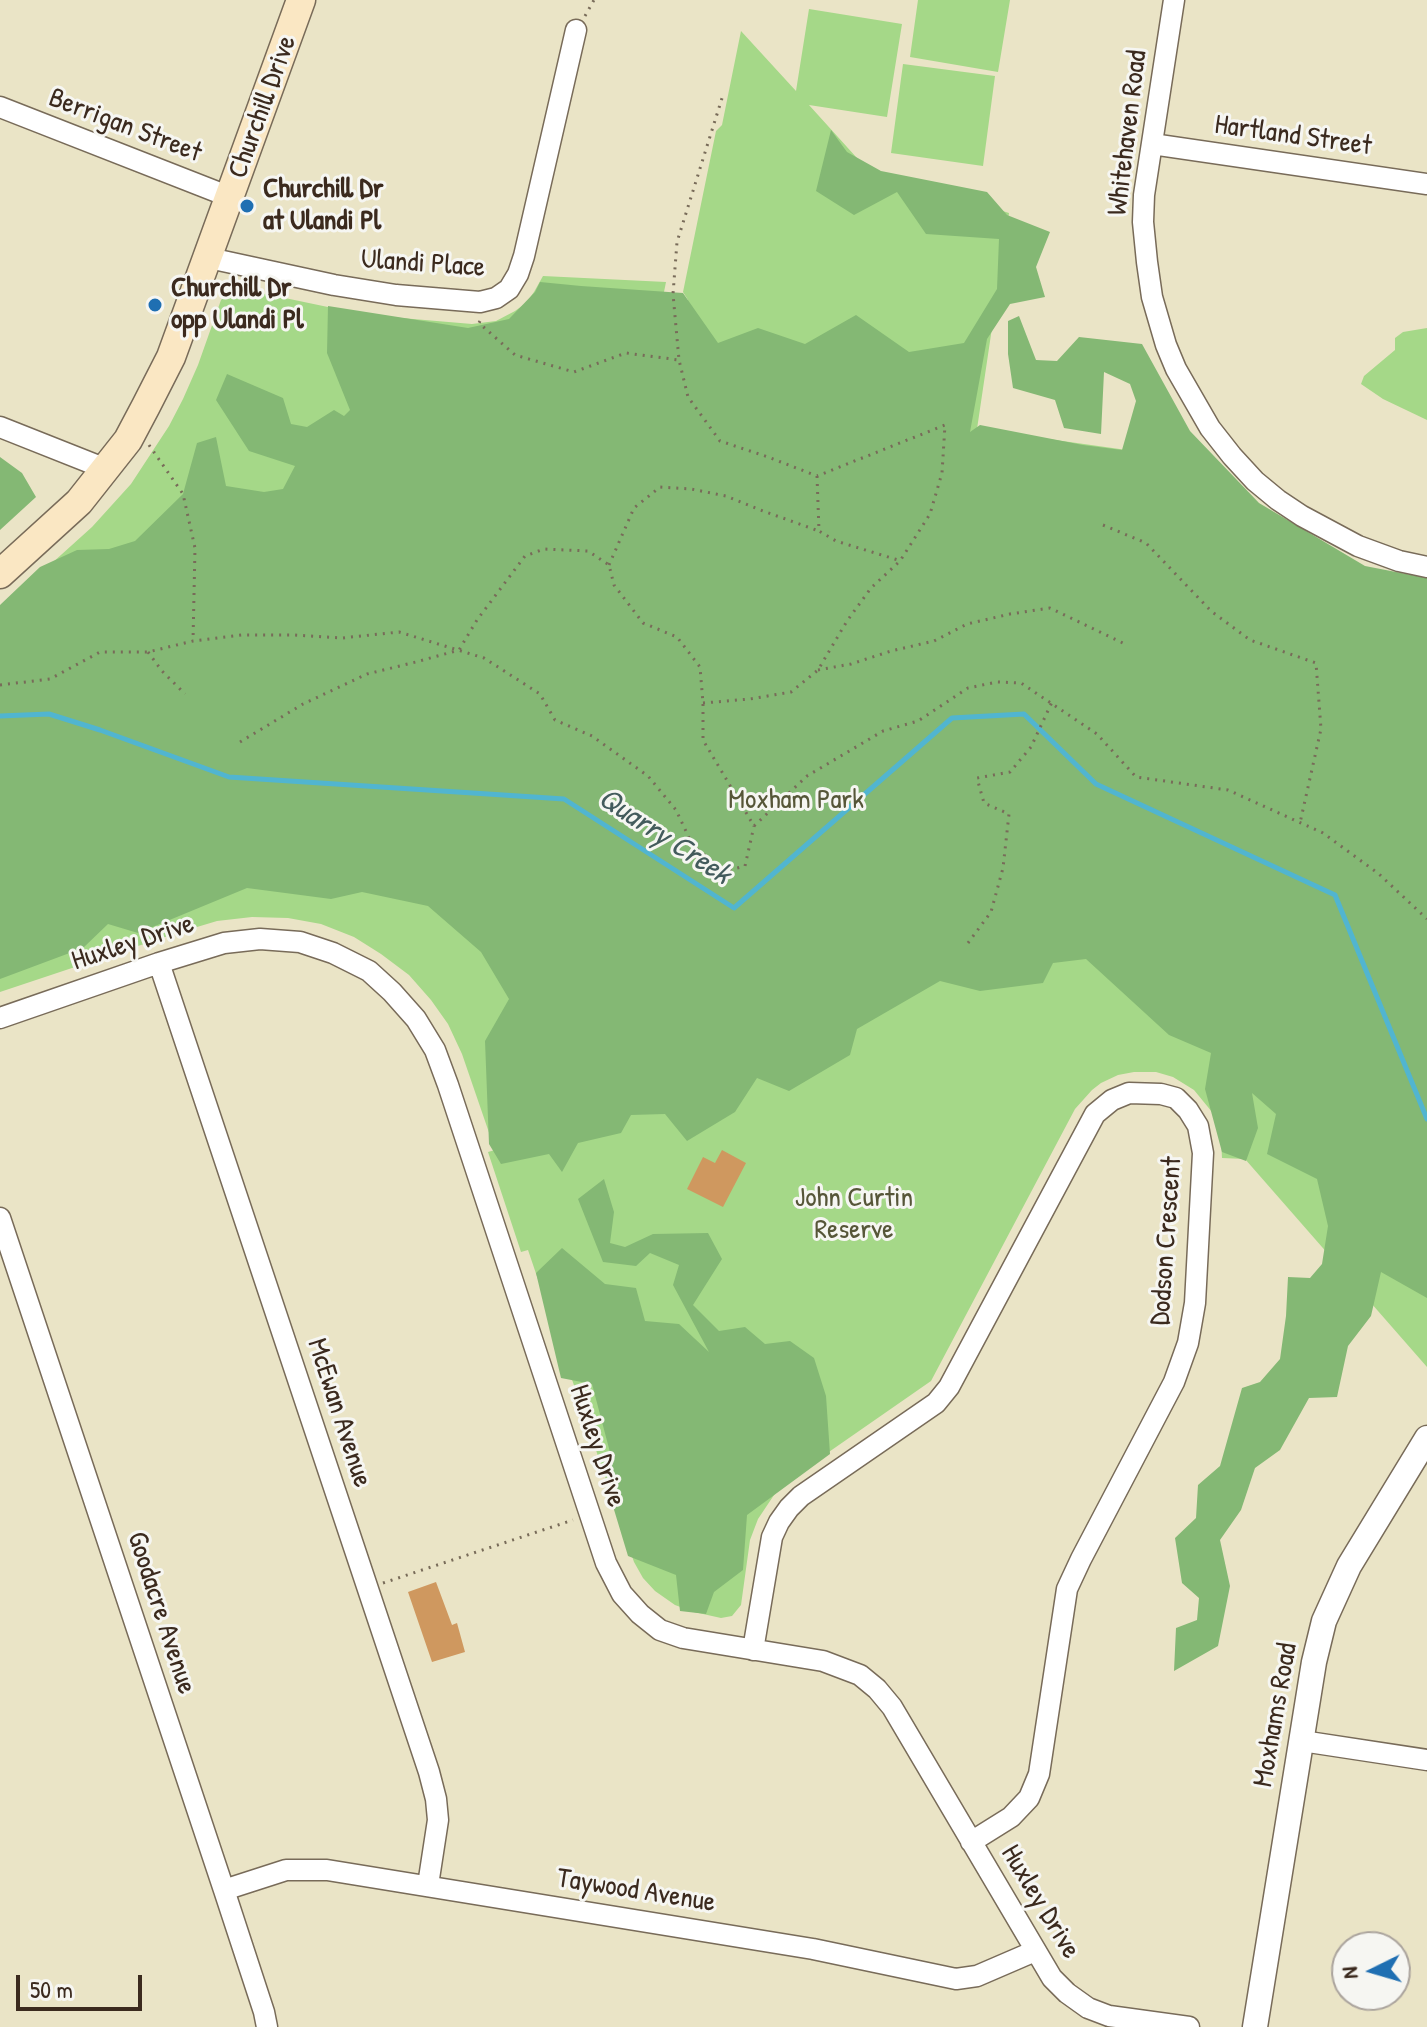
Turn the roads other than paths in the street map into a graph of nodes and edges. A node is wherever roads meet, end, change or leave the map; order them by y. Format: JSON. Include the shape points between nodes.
{"nodes":[{"id":1,"x":301,"y":0,"type":"edge"},
{"id":2,"x":1174,"y":0,"type":"edge"},
{"id":3,"x":576,"y":30,"type":"dead end"},
{"id":4,"x":0,"y":107,"type":"edge"},
{"id":5,"x":1152,"y":144,"type":"junction"},
{"id":6,"x":1427,"y":184,"type":"edge"},
{"id":7,"x":230,"y":197,"type":"junction"},
{"id":8,"x":209,"y":258,"type":"junction"},
{"id":9,"x":0,"y":427,"type":"edge"},
{"id":10,"x":106,"y":469,"type":"junction"},
{"id":11,"x":1427,"y":567,"type":"edge"},
{"id":12,"x":0,"y":574,"type":"edge"},
{"id":13,"x":159,"y":963,"type":"junction"},
{"id":14,"x":0,"y":1018,"type":"edge"},
{"id":15,"x":0,"y":1218,"type":"edge"},
{"id":16,"x":1427,"y":1438,"type":"edge"},
{"id":17,"x":753,"y":1650,"type":"junction"},
{"id":18,"x":1302,"y":1741,"type":"junction"},
{"id":19,"x":1427,"y":1760,"type":"edge"},
{"id":20,"x":971,"y":1842,"type":"junction"},
{"id":21,"x":428,"y":1885,"type":"junction"},
{"id":22,"x":224,"y":1890,"type":"junction"},
{"id":23,"x":1035,"y":1951,"type":"junction"},
{"id":24,"x":267,"y":2027,"type":"edge"},
{"id":25,"x":1189,"y":2027,"type":"edge"},
{"id":26,"x":1255,"y":2027,"type":"edge"}],
"edges":[{"from":1,"to":7,"type":"main road","name":"Churchill Drive"},
{"from":2,"to":5,"type":"street","name":"Whitehaven Road"},
{"from":3,"to":8,"type":"street","name":"Ulandi Place","via":[[518,274],[496,298],[480,302],[396,295]]},
{"from":4,"to":7,"type":"street","name":"Berrigan Street"},
{"from":5,"to":6,"type":"street","name":"Hartland Street"},
{"from":5,"to":11,"type":"street","name":"Whitehaven Road","via":[[1143,222],[1152,297],[1176,369],[1210,428],[1255,481],[1302,516],[1358,546]]},
{"from":7,"to":8,"type":"main road","name":"Churchill Drive"},
{"from":8,"to":10,"type":"main road","name":"Churchill Drive","via":[[171,357],[128,440]]},
{"from":9,"to":10,"type":"street"},
{"from":10,"to":12,"type":"main road","name":"Churchill Drive","via":[[79,502]]},
{"from":13,"to":14,"type":"street","name":"Huxley Drive"},
{"from":13,"to":17,"type":"street","name":"Huxley Drive","via":[[224,943],[300,942],[369,971],[416,1019],[448,1085],[590,1515],[622,1594],[660,1630]]},
{"from":13,"to":21,"type":"street","name":"McEwan Avenue","via":[[429,1772],[438,1820]]},
{"from":15,"to":22,"type":"street","name":"Goodacre Avenue"},
{"from":16,"to":18,"type":"street","name":"Moxhams Road","via":[[1329,1608]]},
{"from":17,"to":20,"type":"street","name":"Huxley Drive","via":[[823,1661],[860,1675],[877,1689]]},
{"from":17,"to":20,"type":"street","name":"Dodson Crescent","via":[[772,1537],[789,1508],[936,1403],[949,1387],[1095,1114],[1129,1093],[1176,1098],[1198,1126],[1203,1153],[1188,1343],[1174,1382],[1067,1589],[1039,1774],[1029,1798],[1011,1817]]},
{"from":18,"to":19,"type":"street"},
{"from":18,"to":26,"type":"street","name":"Moxhams Road"},
{"from":20,"to":23,"type":"street","name":"Huxley Drive"},
{"from":21,"to":22,"type":"street","name":"Taywood Avenue","via":[[306,1868]]},
{"from":21,"to":23,"type":"street","name":"Taywood Avenue","via":[[813,1949],[956,1979],[977,1976]]},
{"from":22,"to":24,"type":"street","name":"Goodacre Avenue"},
{"from":23,"to":25,"type":"street","name":"Huxley Drive","via":[[1052,1978],[1088,2008]]}]}
